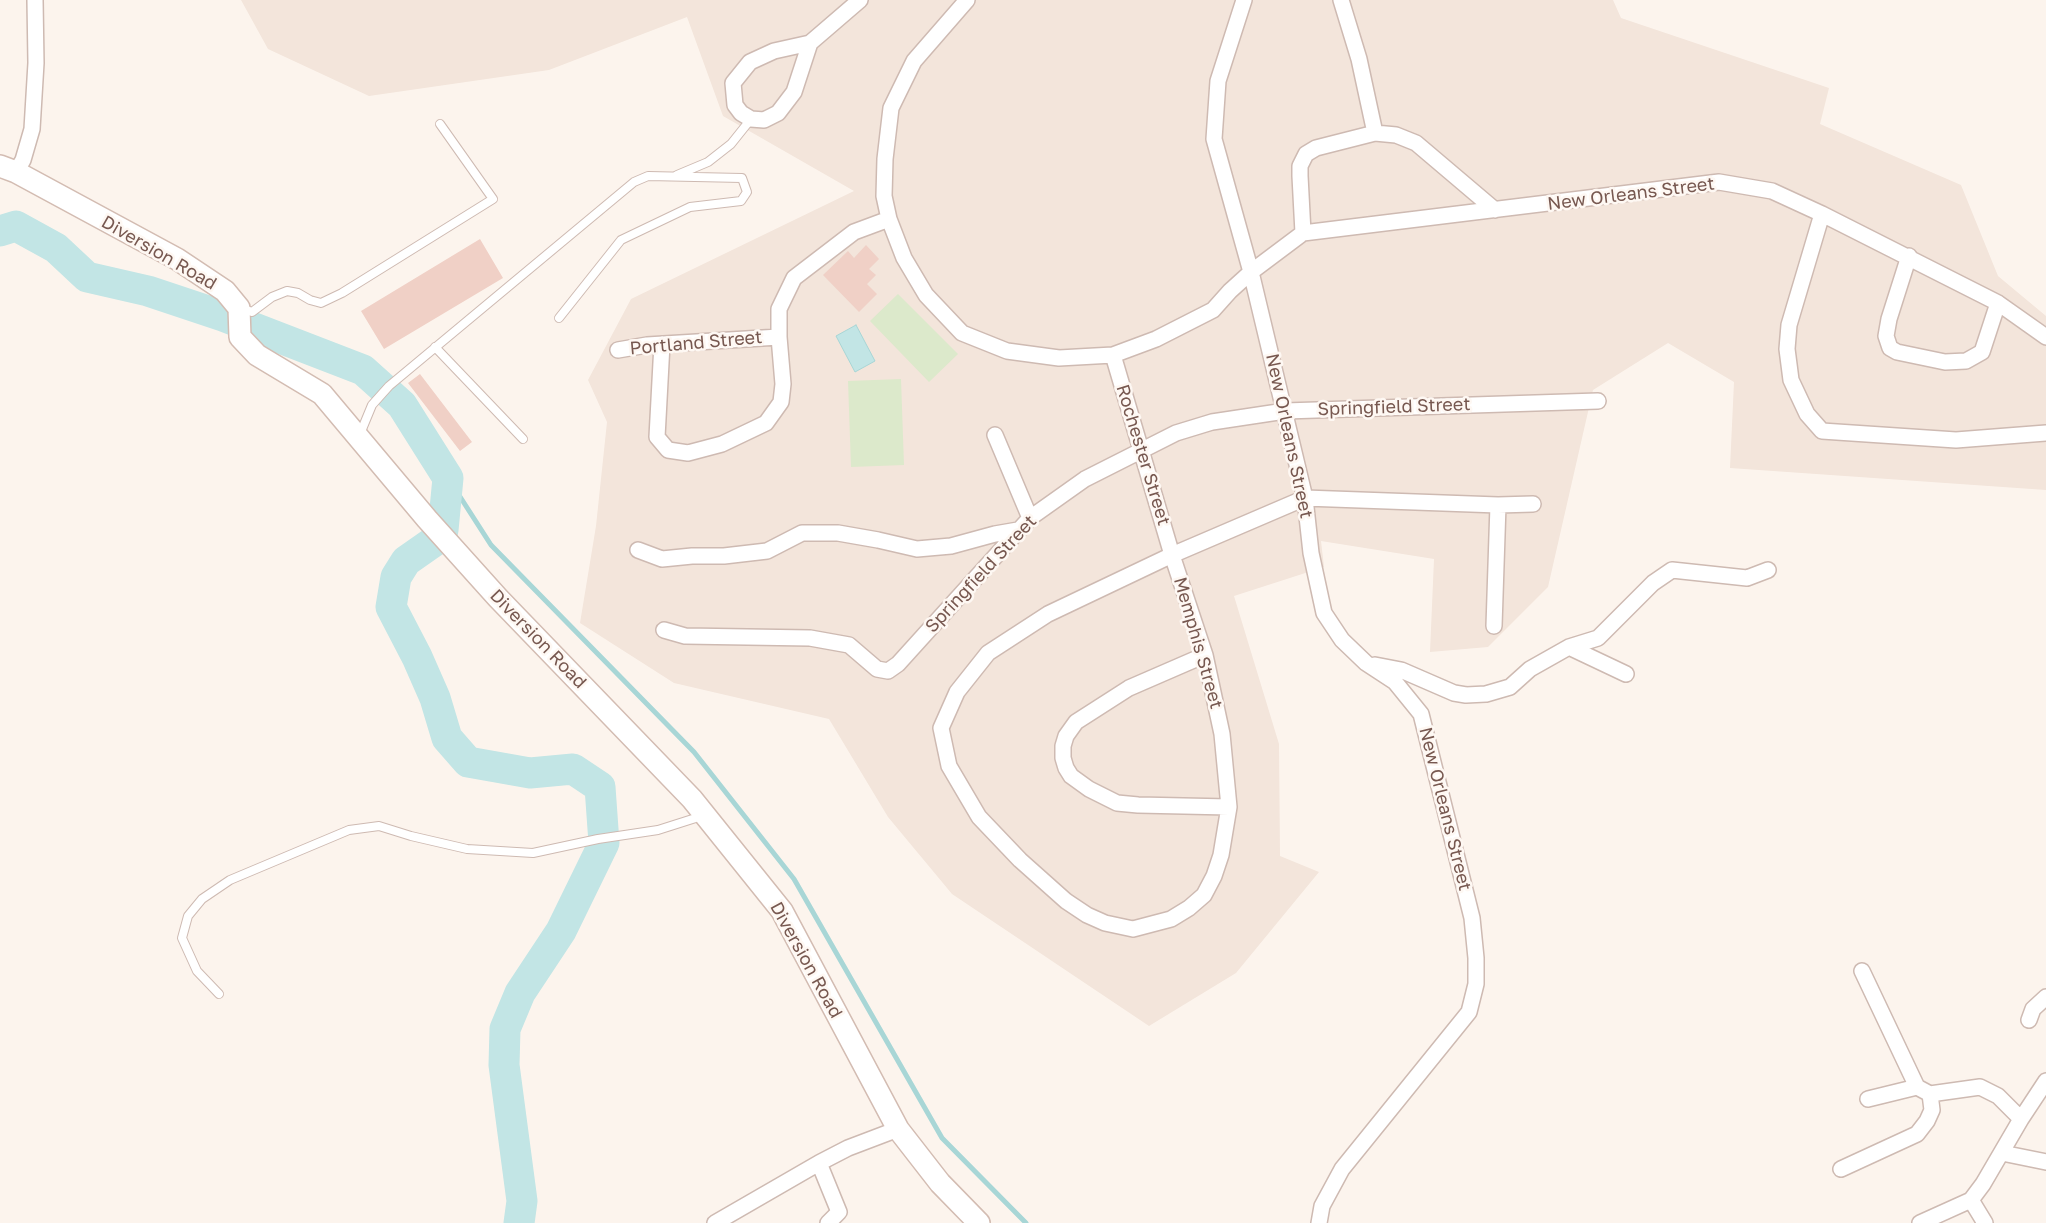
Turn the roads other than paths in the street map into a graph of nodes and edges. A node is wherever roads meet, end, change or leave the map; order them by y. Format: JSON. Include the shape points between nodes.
{"nodes":[{"id":1,"x":35,"y":0,"type":"edge"},
{"id":2,"x":860,"y":0,"type":"edge"},
{"id":3,"x":967,"y":0,"type":"edge"},
{"id":4,"x":1244,"y":0,"type":"edge"},
{"id":5,"x":1341,"y":0,"type":"edge"},
{"id":6,"x":810,"y":43,"type":"junction"},
{"id":7,"x":752,"y":119,"type":"junction"},
{"id":8,"x":440,"y":124,"type":"dead end"},
{"id":9,"x":1375,"y":133,"type":"junction"},
{"id":10,"x":8,"y":169,"type":"edge"},
{"id":11,"x":675,"y":176,"type":"junction"},
{"id":12,"x":1495,"y":210,"type":"junction"},
{"id":13,"x":1822,"y":214,"type":"junction"},
{"id":14,"x":889,"y":220,"type":"junction"},
{"id":15,"x":1303,"y":233,"type":"junction"},
{"id":16,"x":1908,"y":256,"type":"junction"},
{"id":17,"x":1252,"y":272,"type":"junction"},
{"id":18,"x":1998,"y":303,"type":"junction"},
{"id":19,"x":239,"y":311,"type":"junction"},
{"id":20,"x":559,"y":318,"type":"dead end"},
{"id":21,"x":779,"y":337,"type":"junction"},
{"id":22,"x":2046,"y":337,"type":"edge"},
{"id":23,"x":662,"y":344,"type":"junction"},
{"id":24,"x":435,"y":347,"type":"junction"},
{"id":25,"x":618,"y":350,"type":"dead end"},
{"id":26,"x":1113,"y":355,"type":"junction"},
{"id":27,"x":1598,"y":401,"type":"dead end"},
{"id":28,"x":1284,"y":411,"type":"junction"},
{"id":29,"x":2046,"y":433,"type":"edge"},
{"id":30,"x":995,"y":435,"type":"dead end"},
{"id":31,"x":359,"y":436,"type":"junction"},
{"id":32,"x":524,"y":439,"type":"dead end"},
{"id":33,"x":1142,"y":449,"type":"junction"},
{"id":34,"x":1305,"y":498,"type":"junction"},
{"id":35,"x":1533,"y":504,"type":"dead end"},
{"id":36,"x":1498,"y":505,"type":"junction"},
{"id":37,"x":1030,"y":518,"type":"junction"},
{"id":38,"x":1018,"y":530,"type":"junction"},
{"id":39,"x":638,"y":550,"type":"dead end"},
{"id":40,"x":1172,"y":555,"type":"junction"},
{"id":41,"x":1768,"y":570,"type":"dead end"},
{"id":42,"x":1494,"y":626,"type":"dead end"},
{"id":43,"x":664,"y":630,"type":"dead end"},
{"id":44,"x":1569,"y":647,"type":"junction"},
{"id":45,"x":1206,"y":656,"type":"junction"},
{"id":46,"x":1366,"y":663,"type":"junction"},
{"id":47,"x":1626,"y":674,"type":"dead end"},
{"id":48,"x":1229,"y":807,"type":"junction"},
{"id":49,"x":704,"y":815,"type":"junction"},
{"id":50,"x":1862,"y":971,"type":"dead end"},
{"id":51,"x":219,"y":994,"type":"dead end"},
{"id":52,"x":2046,"y":997,"type":"edge"},
{"id":53,"x":2030,"y":1020,"type":"dead end"},
{"id":54,"x":2046,"y":1081,"type":"edge"},
{"id":55,"x":1923,"y":1091,"type":"junction"},
{"id":56,"x":1868,"y":1099,"type":"dead end"},
{"id":57,"x":2021,"y":1118,"type":"junction"},
{"id":58,"x":898,"y":1129,"type":"junction"},
{"id":59,"x":2002,"y":1153,"type":"junction"},
{"id":60,"x":2046,"y":1162,"type":"edge"},
{"id":61,"x":818,"y":1163,"type":"junction"},
{"id":62,"x":1842,"y":1169,"type":"dead end"},
{"id":63,"x":1971,"y":1200,"type":"junction"},
{"id":64,"x":715,"y":1223,"type":"edge"},
{"id":65,"x":828,"y":1223,"type":"edge"},
{"id":66,"x":979,"y":1223,"type":"edge"},
{"id":67,"x":1319,"y":1223,"type":"edge"},
{"id":68,"x":1920,"y":1223,"type":"edge"},
{"id":69,"x":1985,"y":1223,"type":"edge"}],
"edges":[{"from":1,"to":10,"type":"street","via":[[32,128],[23,160]]},
{"from":2,"to":6,"type":"street"},
{"from":3,"to":14,"type":"street","via":[[914,60],[891,108],[884,160],[884,196]]},
{"from":4,"to":17,"type":"street","name":"New Orleans Street","via":[[1218,81],[1214,139]]},
{"from":5,"to":9,"type":"street","via":[[1359,59]]},
{"from":6,"to":7,"type":"street","via":[[794,92],[778,113],[764,120]]},
{"from":6,"to":7,"type":"street","via":[[774,51],[750,62],[740,72],[733,83],[735,105]]},
{"from":7,"to":11,"type":"lane","via":[[731,144],[708,162]]},
{"from":8,"to":19,"type":"lane","via":[[493,198],[342,293],[321,302],[287,291],[272,297],[252,312]]},
{"from":9,"to":12,"type":"street","via":[[1396,135],[1416,143]]},
{"from":9,"to":15,"type":"street","via":[[1316,148],[1306,154],[1300,166]]},
{"from":10,"to":19,"type":"street","name":"Diversion Road","via":[[177,259],[225,291]]},
{"from":11,"to":20,"type":"lane","via":[[742,178],[747,192],[742,201],[690,206],[621,240]]},
{"from":11,"to":24,"type":"lane","via":[[648,176],[634,182]]},
{"from":12,"to":13,"type":"street","name":"New Orleans Street","via":[[1719,182],[1772,191]]},
{"from":12,"to":15,"type":"street","name":"New Orleans Street"},
{"from":13,"to":16,"type":"street","name":"New Orleans Street"},
{"from":13,"to":29,"type":"street","via":[[1789,325],[1787,349],[1792,380],[1807,414],[1822,431],[1956,440]]},
{"from":14,"to":21,"type":"street","name":"Portland Street","via":[[854,232],[794,278],[779,309]]},
{"from":14,"to":26,"type":"street","via":[[904,258],[926,295],[962,333],[1007,351],[1059,358]]},
{"from":15,"to":17,"type":"street"},
{"from":16,"to":18,"type":"street","name":"New Orleans Street"},
{"from":16,"to":18,"type":"street","via":[[1888,319],[1886,336],[1890,348],[1897,352],[1944,362],[1966,361],[1982,352]]},
{"from":17,"to":26,"type":"street","via":[[1213,310],[1156,339]]},
{"from":17,"to":28,"type":"street","name":"New Orleans Street"},
{"from":18,"to":22,"type":"street","name":"New Orleans Street"},
{"from":19,"to":31,"type":"street","name":"Diversion Road","via":[[240,337],[257,356],[322,394]]},
{"from":21,"to":23,"type":"street","name":"Portland Street"},
{"from":21,"to":23,"type":"street","via":[[782,402],[766,423],[722,444],[688,453],[668,450],[657,437]]},
{"from":23,"to":25,"type":"street","name":"Portland Street"},
{"from":24,"to":31,"type":"lane","via":[[372,405]]},
{"from":24,"to":32,"type":"lane"},
{"from":26,"to":33,"type":"street","name":"Rochester Street"},
{"from":27,"to":28,"type":"street","name":"Springfield Street"},
{"from":28,"to":33,"type":"street","name":"Springfield Street","via":[[1212,422],[1176,433]]},
{"from":28,"to":34,"type":"street","name":"New Orleans Street"},
{"from":30,"to":37,"type":"street"},
{"from":31,"to":49,"type":"street","name":"Diversion Road","via":[[498,598]]},
{"from":33,"to":37,"type":"street","name":"Springfield Street","via":[[1085,479]]},
{"from":33,"to":40,"type":"street","name":"Rochester Street"},
{"from":34,"to":36,"type":"street","name":"Memphis Street"},
{"from":34,"to":40,"type":"street","name":"Memphis Street"},
{"from":34,"to":46,"type":"street","name":"New Orleans Street","via":[[1311,553],[1324,613],[1342,640]]},
{"from":35,"to":36,"type":"street","name":"Memphis Street"},
{"from":36,"to":42,"type":"street"},
{"from":37,"to":38,"type":"street","name":"Springfield Street"},
{"from":38,"to":39,"type":"street","via":[[951,546],[917,549],[838,533],[802,534],[766,552],[724,556],[662,559]]},
{"from":38,"to":43,"type":"street","name":"Springfield Street","via":[[898,664],[888,671],[877,669],[849,645],[810,638],[685,636]]},
{"from":40,"to":45,"type":"street","name":"Memphis Street"},
{"from":40,"to":48,"type":"street","name":"Memphis Street","via":[[1048,614],[988,653],[958,692],[941,728],[949,766],[979,817],[1066,901],[1105,924],[1133,929],[1171,919],[1204,895],[1221,854]]},
{"from":41,"to":44,"type":"street","via":[[1747,578],[1672,570],[1653,583],[1598,638]]},
{"from":44,"to":46,"type":"street","via":[[1530,669],[1510,687],[1486,694],[1454,693],[1401,670]]},
{"from":44,"to":47,"type":"street"},
{"from":45,"to":48,"type":"street","name":"Memphis Street","via":[[1222,734]]},
{"from":45,"to":48,"type":"street","via":[[1129,688],[1076,722],[1066,736],[1063,758],[1071,776],[1117,803]]},
{"from":46,"to":67,"type":"street","name":"New Orleans Street","via":[[1395,682],[1422,714],[1472,918],[1476,984],[1469,1012],[1342,1169],[1322,1206]]},
{"from":49,"to":51,"type":"lane","via":[[658,830],[609,836],[533,853],[467,849],[379,826],[349,830],[230,880],[202,899],[188,916],[182,938],[197,970]]},
{"from":49,"to":58,"type":"street","name":"Diversion Road","via":[[782,911]]},
{"from":50,"to":55,"type":"street"},
{"from":52,"to":53,"type":"street","via":[[2033,1009]]},
{"from":54,"to":57,"type":"street"},
{"from":55,"to":56,"type":"street"},
{"from":55,"to":57,"type":"street","via":[[1980,1087],[1998,1096]]},
{"from":55,"to":62,"type":"street","via":[[1932,1110],[1917,1134]]},
{"from":57,"to":59,"type":"street"},
{"from":58,"to":61,"type":"street"},
{"from":58,"to":66,"type":"street","name":"Diversion Road","via":[[940,1184]]},
{"from":59,"to":60,"type":"street"},
{"from":59,"to":63,"type":"street"},
{"from":61,"to":64,"type":"street"},
{"from":61,"to":65,"type":"street","via":[[838,1212]]},
{"from":63,"to":68,"type":"street"},
{"from":63,"to":69,"type":"street"}]}
